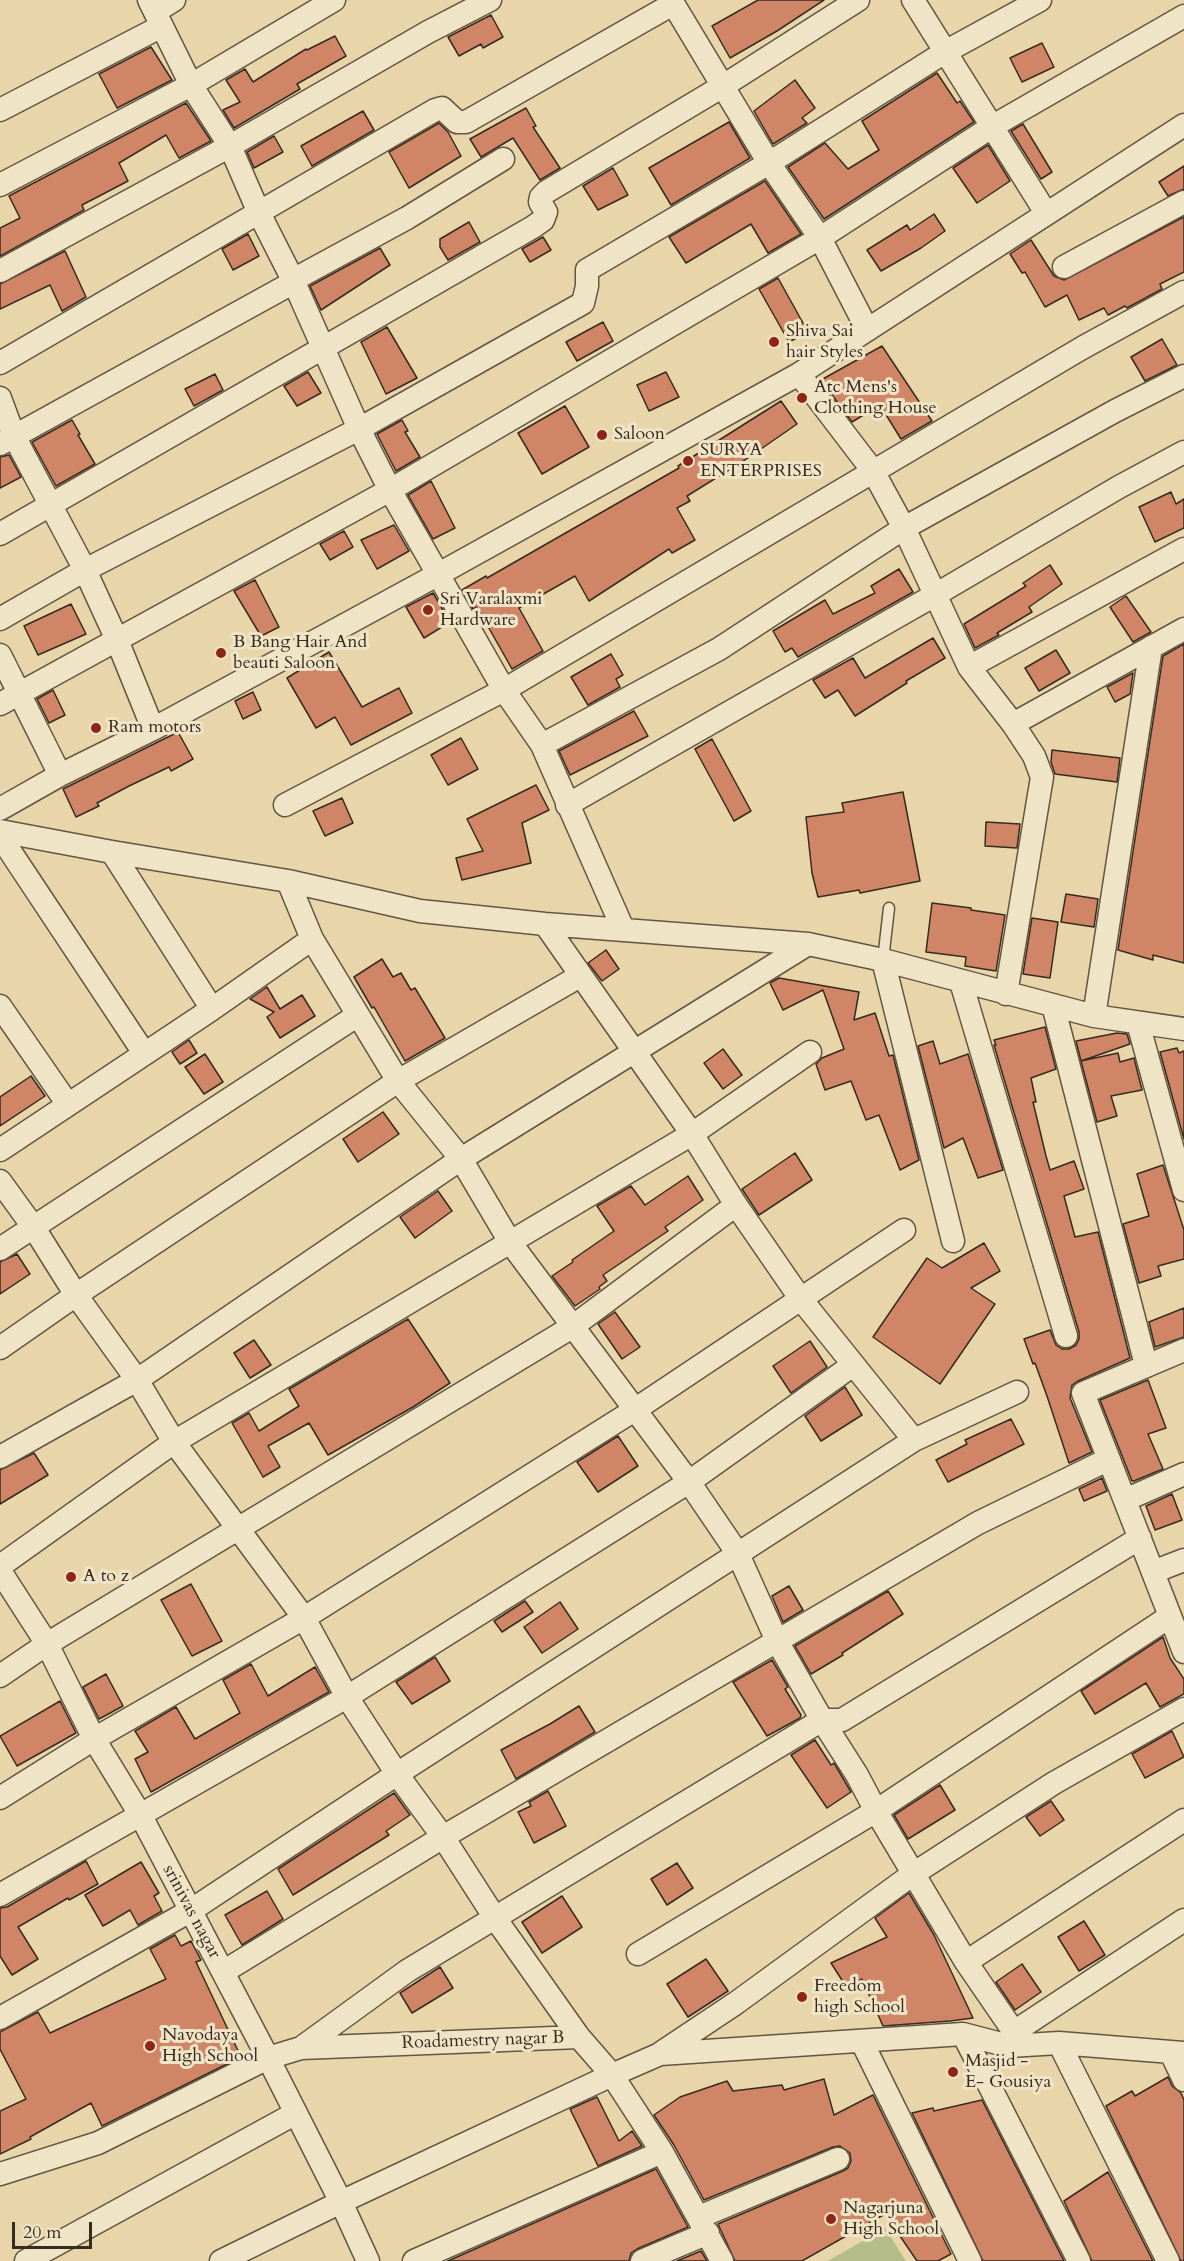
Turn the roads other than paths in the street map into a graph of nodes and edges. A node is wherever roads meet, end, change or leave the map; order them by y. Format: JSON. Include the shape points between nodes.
{"nodes":[{"id":1,"x":333,"y":0,"type":"edge"},
{"id":2,"x":490,"y":0,"type":"edge"},
{"id":3,"x":858,"y":0,"type":"edge"},
{"id":4,"x":913,"y":0,"type":"edge"},
{"id":5,"x":1040,"y":0,"type":"edge"},
{"id":6,"x":672,"y":2,"type":"edge"},
{"id":7,"x":160,"y":9,"type":"edge"},
{"id":8,"x":1184,"y":16,"type":"edge"},
{"id":9,"x":945,"y":52,"type":"junction"},
{"id":10,"x":191,"y":85,"type":"junction"},
{"id":11,"x":723,"y":86,"type":"junction"},
{"id":12,"x":0,"y":110,"type":"edge"},
{"id":13,"x":1184,"y":125,"type":"edge"},
{"id":14,"x":993,"y":126,"type":"junction"},
{"id":15,"x":230,"y":146,"type":"junction"},
{"id":16,"x":502,"y":159,"type":"dead end"},
{"id":17,"x":769,"y":163,"type":"junction"},
{"id":18,"x":0,"y":185,"type":"edge"},
{"id":19,"x":1184,"y":202,"type":"edge"},
{"id":20,"x":259,"y":213,"type":"junction"},
{"id":21,"x":1046,"y":213,"type":"junction"},
{"id":22,"x":820,"y":238,"type":"junction"},
{"id":23,"x":1064,"y":267,"type":"dead end"},
{"id":24,"x":0,"y":271,"type":"edge"},
{"id":25,"x":293,"y":281,"type":"junction"},
{"id":26,"x":1184,"y":292,"type":"edge"},
{"id":27,"x":867,"y":329,"type":"junction"},
{"id":28,"x":323,"y":349,"type":"junction"},
{"id":29,"x":0,"y":363,"type":"edge"},
{"id":30,"x":799,"y":374,"type":"junction"},
{"id":31,"x":1184,"y":376,"type":"edge"},
{"id":32,"x":0,"y":398,"type":"edge"},
{"id":33,"x":359,"y":429,"type":"junction"},
{"id":34,"x":7,"y":440,"type":"edge"},
{"id":35,"x":1184,"y":452,"type":"edge"},
{"id":36,"x":873,"y":471,"type":"junction"},
{"id":37,"x":390,"y":490,"type":"junction"},
{"id":38,"x":51,"y":506,"type":"junction"},
{"id":39,"x":904,"y":528,"type":"junction"},
{"id":40,"x":0,"y":534,"type":"edge"},
{"id":41,"x":1184,"y":549,"type":"edge"},
{"id":42,"x":85,"y":570,"type":"junction"},
{"id":43,"x":437,"y":575,"type":"junction"},
{"id":44,"x":935,"y":596,"type":"junction"},
{"id":45,"x":0,"y":619,"type":"edge"},
{"id":46,"x":1184,"y":629,"type":"edge"},
{"id":47,"x":117,"y":640,"type":"junction"},
{"id":48,"x":1152,"y":647,"type":"junction"},
{"id":49,"x":0,"y":655,"type":"edge"},
{"id":50,"x":969,"y":667,"type":"junction"},
{"id":51,"x":504,"y":690,"type":"junction"},
{"id":52,"x":9,"y":699,"type":"edge"},
{"id":53,"x":1013,"y":724,"type":"junction"},
{"id":54,"x":153,"y":729,"type":"junction"},
{"id":55,"x":543,"y":745,"type":"junction"},
{"id":56,"x":60,"y":775,"type":"junction"},
{"id":57,"x":285,"y":805,"type":"dead end"},
{"id":58,"x":567,"y":805,"type":"junction"},
{"id":59,"x":0,"y":809,"type":"edge"},
{"id":60,"x":0,"y":833,"type":"edge"},
{"id":61,"x":111,"y":852,"type":"junction"},
{"id":62,"x":288,"y":882,"type":"junction"},
{"id":63,"x":889,"y":908,"type":"dead end"},
{"id":64,"x":545,"y":924,"type":"junction"},
{"id":65,"x":623,"y":929,"type":"junction"},
{"id":66,"x":312,"y":939,"type":"junction"},
{"id":67,"x":808,"y":944,"type":"junction"},
{"id":68,"x":883,"y":960,"type":"junction"},
{"id":69,"x":580,"y":976,"type":"junction"},
{"id":70,"x":961,"y":982,"type":"junction"},
{"id":71,"x":1006,"y":994,"type":"junction"},
{"id":72,"x":1053,"y":1005,"type":"junction"},
{"id":73,"x":0,"y":1006,"type":"edge"},
{"id":74,"x":212,"y":1009,"type":"junction"},
{"id":75,"x":358,"y":1015,"type":"junction"},
{"id":76,"x":1094,"y":1016,"type":"junction"},
{"id":77,"x":1138,"y":1023,"type":"junction"},
{"id":78,"x":1184,"y":1029,"type":"edge"},
{"id":79,"x":635,"y":1052,"type":"junction"},
{"id":80,"x":810,"y":1052,"type":"dead end"},
{"id":81,"x":144,"y":1053,"type":"junction"},
{"id":82,"x":398,"y":1081,"type":"junction"},
{"id":83,"x":67,"y":1103,"type":"junction"},
{"id":84,"x":692,"y":1134,"type":"junction"},
{"id":85,"x":0,"y":1150,"type":"edge"},
{"id":86,"x":461,"y":1160,"type":"junction"},
{"id":87,"x":0,"y":1181,"type":"edge"},
{"id":88,"x":1184,"y":1190,"type":"edge"},
{"id":89,"x":736,"y":1205,"type":"junction"},
{"id":90,"x":34,"y":1228,"type":"junction"},
{"id":91,"x":904,"y":1230,"type":"dead end"},
{"id":92,"x":953,"y":1241,"type":"dead end"},
{"id":93,"x":510,"y":1242,"type":"junction"},
{"id":94,"x":0,"y":1249,"type":"edge"},
{"id":95,"x":76,"y":1295,"type":"junction"},
{"id":96,"x":800,"y":1298,"type":"junction"},
{"id":97,"x":572,"y":1327,"type":"junction"},
{"id":98,"x":1066,"y":1336,"type":"dead end"},
{"id":99,"x":0,"y":1348,"type":"edge"},
{"id":100,"x":1184,"y":1350,"type":"edge"},
{"id":101,"x":853,"y":1365,"type":"junction"},
{"id":102,"x":1146,"y":1365,"type":"junction"},
{"id":103,"x":137,"y":1380,"type":"junction"},
{"id":104,"x":1017,"y":1392,"type":"dead end"},
{"id":105,"x":633,"y":1411,"type":"junction"},
{"id":106,"x":914,"y":1440,"type":"junction"},
{"id":107,"x":174,"y":1442,"type":"junction"},
{"id":108,"x":0,"y":1457,"type":"edge"},
{"id":109,"x":1109,"y":1459,"type":"junction"},
{"id":110,"x":1184,"y":1474,"type":"edge"},
{"id":111,"x":688,"y":1482,"type":"junction"},
{"id":112,"x":1125,"y":1500,"type":"junction"},
{"id":113,"x":237,"y":1529,"type":"junction"},
{"id":114,"x":1140,"y":1538,"type":"junction"},
{"id":115,"x":738,"y":1554,"type":"junction"},
{"id":116,"x":1184,"y":1560,"type":"edge"},
{"id":117,"x":0,"y":1566,"type":"edge"},
{"id":118,"x":0,"y":1571,"type":"edge"},
{"id":119,"x":1154,"y":1572,"type":"junction"},
{"id":120,"x":1169,"y":1617,"type":"junction"},
{"id":121,"x":304,"y":1618,"type":"junction"},
{"id":122,"x":777,"y":1641,"type":"junction"},
{"id":123,"x":47,"y":1644,"type":"junction"},
{"id":124,"x":1184,"y":1652,"type":"edge"},
{"id":125,"x":0,"y":1676,"type":"edge"},
{"id":126,"x":347,"y":1696,"type":"junction"},
{"id":127,"x":1184,"y":1709,"type":"edge"},
{"id":128,"x":822,"y":1720,"type":"junction"},
{"id":129,"x":94,"y":1739,"type":"junction"},
{"id":130,"x":397,"y":1774,"type":"junction"},
{"id":131,"x":0,"y":1798,"type":"edge"},
{"id":132,"x":876,"y":1811,"type":"junction"},
{"id":133,"x":141,"y":1816,"type":"junction"},
{"id":134,"x":1184,"y":1820,"type":"edge"},
{"id":135,"x":443,"y":1837,"type":"junction"},
{"id":136,"x":914,"y":1874,"type":"junction"},
{"id":137,"x":0,"y":1895,"type":"edge"},
{"id":138,"x":190,"y":1911,"type":"junction"},
{"id":139,"x":495,"y":1918,"type":"junction"},
{"id":140,"x":1184,"y":1920,"type":"edge"},
{"id":141,"x":638,"y":1954,"type":"dead end"},
{"id":142,"x":966,"y":1962,"type":"junction"},
{"id":143,"x":223,"y":1972,"type":"junction"},
{"id":144,"x":0,"y":2018,"type":"edge"},
{"id":145,"x":963,"y":2034,"type":"junction"},
{"id":146,"x":579,"y":2037,"type":"junction"},
{"id":147,"x":1012,"y":2039,"type":"junction"},
{"id":148,"x":861,"y":2042,"type":"junction"},
{"id":149,"x":1059,"y":2043,"type":"junction"},
{"id":150,"x":301,"y":2048,"type":"junction"},
{"id":151,"x":1178,"y":2053,"type":"edge"},
{"id":152,"x":660,"y":2054,"type":"junction"},
{"id":153,"x":268,"y":2058,"type":"junction"},
{"id":154,"x":612,"y":2075,"type":"junction"},
{"id":155,"x":1184,"y":2080,"type":"edge"},
{"id":156,"x":296,"y":2113,"type":"junction"},
{"id":157,"x":662,"y":2152,"type":"junction"},
{"id":158,"x":838,"y":2160,"type":"dead end"},
{"id":159,"x":0,"y":2174,"type":"edge"},
{"id":160,"x":341,"y":2202,"type":"junction"},
{"id":161,"x":704,"y":2225,"type":"junction"},
{"id":162,"x":26,"y":2261,"type":"edge"},
{"id":163,"x":221,"y":2261,"type":"edge"},
{"id":164,"x":368,"y":2261,"type":"edge"},
{"id":165,"x":414,"y":2261,"type":"edge"},
{"id":166,"x":642,"y":2261,"type":"edge"},
{"id":167,"x":722,"y":2261,"type":"edge"},
{"id":168,"x":970,"y":2261,"type":"edge"},
{"id":169,"x":1078,"y":2261,"type":"edge"},
{"id":170,"x":1168,"y":2261,"type":"edge"}],
"edges":[{"from":1,"to":10,"type":"street"},
{"from":2,"to":15,"type":"street"},
{"from":3,"to":11,"type":"street"},
{"from":4,"to":9,"type":"street"},
{"from":5,"to":9,"type":"street"},
{"from":6,"to":11,"type":"street"},
{"from":6,"to":20,"type":"street","via":[[466,122],[457,122],[442,108],[435,110]]},
{"from":7,"to":10,"type":"street"},
{"from":7,"to":12,"type":"street"},
{"from":8,"to":14,"type":"street"},
{"from":9,"to":14,"type":"street"},
{"from":9,"to":17,"type":"street"},
{"from":10,"to":15,"type":"street"},
{"from":10,"to":18,"type":"street"},
{"from":11,"to":17,"type":"street"},
{"from":11,"to":28,"type":"street","via":[[546,192],[540,202],[546,212],[533,227]]},
{"from":13,"to":21,"type":"street"},
{"from":14,"to":21,"type":"street"},
{"from":14,"to":22,"type":"street"},
{"from":15,"to":20,"type":"street"},
{"from":15,"to":24,"type":"street"},
{"from":16,"to":25,"type":"street","via":[[407,218]]},
{"from":17,"to":22,"type":"street"},
{"from":17,"to":33,"type":"street","via":[[587,270],[583,303]]},
{"from":19,"to":23,"type":"street"},
{"from":20,"to":25,"type":"street"},
{"from":20,"to":29,"type":"street"},
{"from":21,"to":27,"type":"street"},
{"from":22,"to":27,"type":"street"},
{"from":22,"to":37,"type":"street"},
{"from":25,"to":28,"type":"street"},
{"from":25,"to":34,"type":"street"},
{"from":26,"to":36,"type":"street"},
{"from":27,"to":30,"type":"street"},
{"from":28,"to":33,"type":"street"},
{"from":28,"to":38,"type":"street"},
{"from":30,"to":36,"type":"street"},
{"from":30,"to":43,"type":"street"},
{"from":31,"to":39,"type":"street"},
{"from":32,"to":34,"type":"street"},
{"from":33,"to":37,"type":"street"},
{"from":33,"to":42,"type":"street"},
{"from":34,"to":38,"type":"street"},
{"from":35,"to":44,"type":"street"},
{"from":36,"to":39,"type":"street"},
{"from":36,"to":51,"type":"street"},
{"from":37,"to":43,"type":"street"},
{"from":37,"to":47,"type":"street"},
{"from":38,"to":40,"type":"street"},
{"from":38,"to":42,"type":"street"},
{"from":39,"to":44,"type":"street"},
{"from":39,"to":55,"type":"street","via":[[719,649]]},
{"from":41,"to":50,"type":"street"},
{"from":42,"to":45,"type":"street"},
{"from":42,"to":47,"type":"street"},
{"from":43,"to":51,"type":"street"},
{"from":43,"to":54,"type":"street"},
{"from":44,"to":50,"type":"street"},
{"from":44,"to":58,"type":"street"},
{"from":46,"to":48,"type":"street"},
{"from":47,"to":52,"type":"street"},
{"from":47,"to":54,"type":"street"},
{"from":48,"to":53,"type":"street"},
{"from":48,"to":76,"type":"street"},
{"from":49,"to":52,"type":"street"},
{"from":50,"to":53,"type":"street"},
{"from":51,"to":55,"type":"street"},
{"from":51,"to":57,"type":"street"},
{"from":52,"to":56,"type":"street"},
{"from":53,"to":71,"type":"street","via":[[1034,756],[1042,777]]},
{"from":54,"to":56,"type":"street"},
{"from":55,"to":58,"type":"street"},
{"from":56,"to":59,"type":"street"},
{"from":58,"to":65,"type":"street"},
{"from":60,"to":61,"type":"street"},
{"from":60,"to":81,"type":"street"},
{"from":61,"to":62,"type":"street"},
{"from":61,"to":74,"type":"street"},
{"from":62,"to":64,"type":"street","via":[[420,911]]},
{"from":62,"to":66,"type":"street"},
{"from":63,"to":68,"type":"lane"},
{"from":64,"to":65,"type":"street"},
{"from":64,"to":69,"type":"street"},
{"from":65,"to":67,"type":"street"},
{"from":66,"to":74,"type":"street"},
{"from":66,"to":75,"type":"street"},
{"from":67,"to":68,"type":"street"},
{"from":67,"to":79,"type":"street"},
{"from":68,"to":70,"type":"street"},
{"from":68,"to":92,"type":"street"},
{"from":69,"to":79,"type":"street"},
{"from":69,"to":82,"type":"street"},
{"from":70,"to":71,"type":"street"},
{"from":70,"to":98,"type":"street"},
{"from":71,"to":72,"type":"street"},
{"from":72,"to":76,"type":"street"},
{"from":72,"to":102,"type":"street"},
{"from":73,"to":83,"type":"street"},
{"from":74,"to":81,"type":"street"},
{"from":75,"to":82,"type":"street"},
{"from":75,"to":90,"type":"street"},
{"from":76,"to":77,"type":"street"},
{"from":77,"to":78,"type":"street"},
{"from":77,"to":88,"type":"street"},
{"from":79,"to":84,"type":"street"},
{"from":79,"to":86,"type":"street"},
{"from":80,"to":84,"type":"street"},
{"from":81,"to":83,"type":"street"},
{"from":82,"to":86,"type":"street"},
{"from":82,"to":95,"type":"street"},
{"from":83,"to":85,"type":"street"},
{"from":84,"to":89,"type":"street"},
{"from":84,"to":93,"type":"street"},
{"from":86,"to":93,"type":"street"},
{"from":86,"to":103,"type":"street"},
{"from":87,"to":90,"type":"street"},
{"from":89,"to":96,"type":"street"},
{"from":89,"to":97,"type":"street"},
{"from":90,"to":94,"type":"street"},
{"from":90,"to":95,"type":"street"},
{"from":91,"to":96,"type":"street"},
{"from":93,"to":97,"type":"street"},
{"from":93,"to":107,"type":"street"},
{"from":95,"to":99,"type":"street"},
{"from":95,"to":103,"type":"street"},
{"from":96,"to":101,"type":"street"},
{"from":96,"to":105,"type":"street"},
{"from":97,"to":105,"type":"street"},
{"from":97,"to":113,"type":"street"},
{"from":100,"to":102,"type":"street"},
{"from":101,"to":106,"type":"street"},
{"from":101,"to":111,"type":"street"},
{"from":102,"to":109,"type":"street","via":[[1083,1393]]},
{"from":103,"to":107,"type":"street"},
{"from":103,"to":108,"type":"street"},
{"from":104,"to":106,"type":"street"},
{"from":105,"to":111,"type":"street"},
{"from":105,"to":121,"type":"street"},
{"from":106,"to":115,"type":"street"},
{"from":107,"to":113,"type":"street"},
{"from":107,"to":117,"type":"street"},
{"from":109,"to":112,"type":"street"},
{"from":109,"to":122,"type":"street","via":[[978,1522]]},
{"from":110,"to":112,"type":"street"},
{"from":111,"to":115,"type":"street"},
{"from":111,"to":126,"type":"street"},
{"from":112,"to":114,"type":"street"},
{"from":113,"to":121,"type":"street"},
{"from":113,"to":123,"type":"street"},
{"from":114,"to":119,"type":"street"},
{"from":114,"to":128,"type":"street","via":[[842,1720]]},
{"from":115,"to":122,"type":"street"},
{"from":115,"to":130,"type":"street"},
{"from":116,"to":119,"type":"street"},
{"from":118,"to":123,"type":"street","name":"srinivas nagar"},
{"from":119,"to":120,"type":"street"},
{"from":120,"to":124,"type":"street"},
{"from":120,"to":132,"type":"street"},
{"from":121,"to":126,"type":"street"},
{"from":121,"to":129,"type":"street"},
{"from":122,"to":128,"type":"street"},
{"from":122,"to":135,"type":"street"},
{"from":123,"to":125,"type":"street"},
{"from":123,"to":129,"type":"street","name":"srinivas nagar"},
{"from":126,"to":130,"type":"street"},
{"from":126,"to":133,"type":"street"},
{"from":127,"to":136,"type":"street","via":[[1054,1783]]},
{"from":128,"to":132,"type":"street"},
{"from":128,"to":139,"type":"street"},
{"from":129,"to":131,"type":"street"},
{"from":129,"to":133,"type":"street","name":"srinivas nagar"},
{"from":130,"to":135,"type":"street"},
{"from":130,"to":138,"type":"street"},
{"from":132,"to":136,"type":"street"},
{"from":132,"to":141,"type":"street"},
{"from":133,"to":137,"type":"street"},
{"from":133,"to":138,"type":"street","name":"srinivas nagar"},
{"from":134,"to":142,"type":"street"},
{"from":135,"to":139,"type":"street"},
{"from":135,"to":143,"type":"street"},
{"from":136,"to":142,"type":"street"},
{"from":136,"to":152,"type":"street"},
{"from":138,"to":143,"type":"street","name":"srinivas nagar"},
{"from":138,"to":144,"type":"street"},
{"from":139,"to":146,"type":"street"},
{"from":139,"to":150,"type":"street","via":[[407,1971]]},
{"from":140,"to":147,"type":"street"},
{"from":142,"to":147,"type":"street"},
{"from":143,"to":153,"type":"street","name":"srinivas nagar"},
{"from":145,"to":147,"type":"street"},
{"from":145,"to":148,"type":"street"},
{"from":145,"to":169,"type":"street"},
{"from":146,"to":150,"type":"street","name":"Roadamestry nagar B"},
{"from":146,"to":154,"type":"street","name":"Roadamestry nagar B"},
{"from":147,"to":149,"type":"street"},
{"from":148,"to":152,"type":"street"},
{"from":148,"to":168,"type":"street"},
{"from":149,"to":151,"type":"street"},
{"from":149,"to":170,"type":"street"},
{"from":150,"to":153,"type":"street","name":"Roadamestry nagar B"},
{"from":151,"to":155,"type":"street"},
{"from":152,"to":154,"type":"street"},
{"from":153,"to":156,"type":"street","name":"srinivas nagar"},
{"from":153,"to":159,"type":"street","name":"Roadamestry nagar B","via":[[98,2143]]},
{"from":154,"to":157,"type":"street","name":"Roadamestry nagar B"},
{"from":154,"to":160,"type":"street"},
{"from":156,"to":160,"type":"street","name":"srinivas nagar"},
{"from":156,"to":162,"type":"street"},
{"from":157,"to":161,"type":"street","name":"Roadamestry nagar B"},
{"from":157,"to":165,"type":"street"},
{"from":158,"to":161,"type":"street"},
{"from":160,"to":163,"type":"street"},
{"from":160,"to":164,"type":"street","name":"srinivas nagar"},
{"from":161,"to":166,"type":"street"},
{"from":161,"to":167,"type":"street","name":"Roadamestry nagar B"}]}
